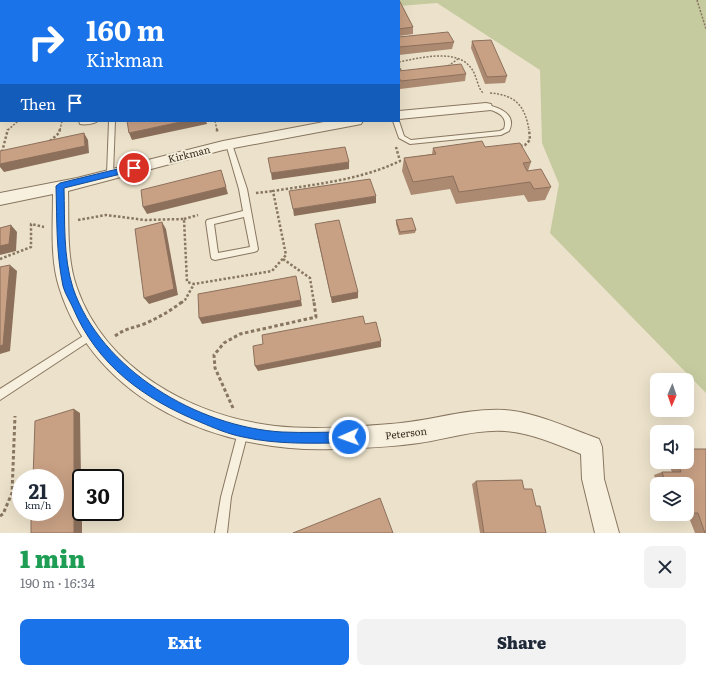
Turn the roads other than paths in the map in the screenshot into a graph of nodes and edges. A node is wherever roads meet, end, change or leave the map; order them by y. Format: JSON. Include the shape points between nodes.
{"nodes":[{"id":1,"x":486,"y":107,"type":"joint"},
{"id":2,"x":400,"y":115,"type":"edge"},
{"id":3,"x":112,"y":122,"type":"edge"},
{"id":4,"x":350,"y":122,"type":"edge"},
{"id":5,"x":396,"y":122,"type":"edge"},
{"id":6,"x":229,"y":144,"type":"junction"},
{"id":7,"x":110,"y":174,"type":"junction"},
{"id":8,"x":60,"y":186,"type":"junction"},
{"id":9,"x":0,"y":199,"type":"edge"},
{"id":10,"x":248,"y":213,"type":"junction"},
{"id":11,"x":96,"y":341,"type":"junction"},
{"id":12,"x":0,"y":395,"type":"edge"},
{"id":13,"x":243,"y":432,"type":"junction"},
{"id":14,"x":221,"y":533,"type":"edge"},
{"id":15,"x":607,"y":533,"type":"edge"}],
"edges":[{"from":1,"to":2,"type":"street"},
{"from":1,"to":5,"type":"lane","via":[[504,113],[508,122],[507,130],[501,133],[414,143],[401,137]]},
{"from":3,"to":7,"type":"lane"},
{"from":4,"to":6,"type":"street","name":"Kirkman"},
{"from":6,"to":7,"type":"street","name":"Kirkman"},
{"from":6,"to":10,"type":"lane"},
{"from":7,"to":8,"type":"street","name":"Kirkman"},
{"from":8,"to":9,"type":"street","name":"Kirkman"},
{"from":8,"to":11,"type":"street","name":"Peterson","via":[[64,271],[78,312]]},
{"from":10,"to":10,"type":"lane","via":[[254,249],[215,257],[210,222]]},
{"from":11,"to":12,"type":"lane"},
{"from":11,"to":13,"type":"street","name":"Peterson","via":[[130,376],[157,396],[201,418]]},
{"from":13,"to":14,"type":"lane","via":[[226,497]]},
{"from":13,"to":15,"type":"street","name":"Peterson","via":[[281,438],[423,432],[480,421],[506,421],[533,426],[591,447],[594,484]]}]}
